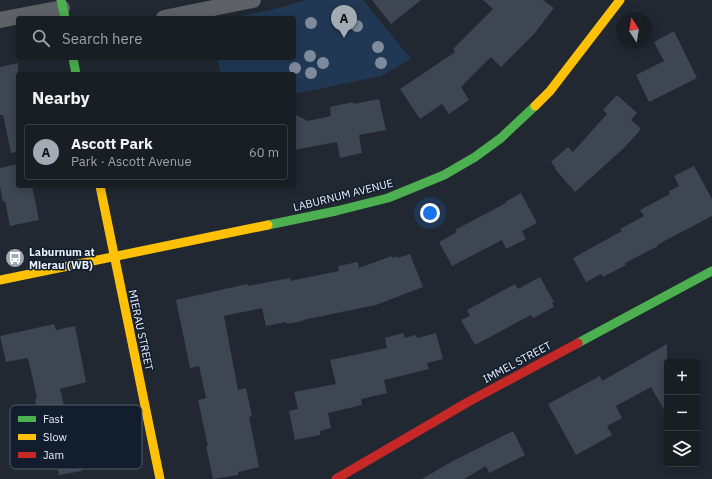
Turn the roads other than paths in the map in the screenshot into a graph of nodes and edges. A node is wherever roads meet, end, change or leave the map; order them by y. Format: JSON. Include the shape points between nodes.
{"nodes":[{"id":1,"x":253,"y":0,"type":"edge"},
{"id":2,"x":620,"y":0,"type":"edge"},
{"id":3,"x":63,"y":9,"type":"edge"},
{"id":4,"x":23,"y":16,"type":"edge"},
{"id":5,"x":174,"y":16,"type":"edge"},
{"id":6,"x":16,"y":17,"type":"edge"},
{"id":7,"x":0,"y":20,"type":"edge"},
{"id":8,"x":73,"y":60,"type":"edge"},
{"id":9,"x":76,"y":72,"type":"edge"},
{"id":10,"x":100,"y":188,"type":"edge"},
{"id":11,"x":114,"y":256,"type":"junction"},
{"id":12,"x":712,"y":271,"type":"edge"},
{"id":13,"x":0,"y":280,"type":"edge"},
{"id":14,"x":156,"y":459,"type":"junction"},
{"id":15,"x":156,"y":479,"type":"edge"},
{"id":16,"x":160,"y":479,"type":"edge"},
{"id":17,"x":336,"y":479,"type":"edge"}],
"edges":[{"from":1,"to":5,"type":"street"},
{"from":2,"to":11,"type":"street","name":"LABURNUM AVENUE","via":[[550,91],[524,117],[475,157],[444,175],[388,198],[336,211]]},
{"from":3,"to":4,"type":"street"},
{"from":6,"to":7,"type":"street"},
{"from":8,"to":9,"type":"street"},
{"from":10,"to":11,"type":"street","name":"MIERAU STREET"},
{"from":11,"to":13,"type":"street","name":"LABURNUM AVENUE"},
{"from":11,"to":14,"type":"street","name":"MIERAU STREET"},
{"from":12,"to":17,"type":"street","name":"IMMEL STREET","via":[[468,402]]},
{"from":14,"to":15,"type":"street"},
{"from":14,"to":16,"type":"street","name":"MIERAU STREET"}]}
